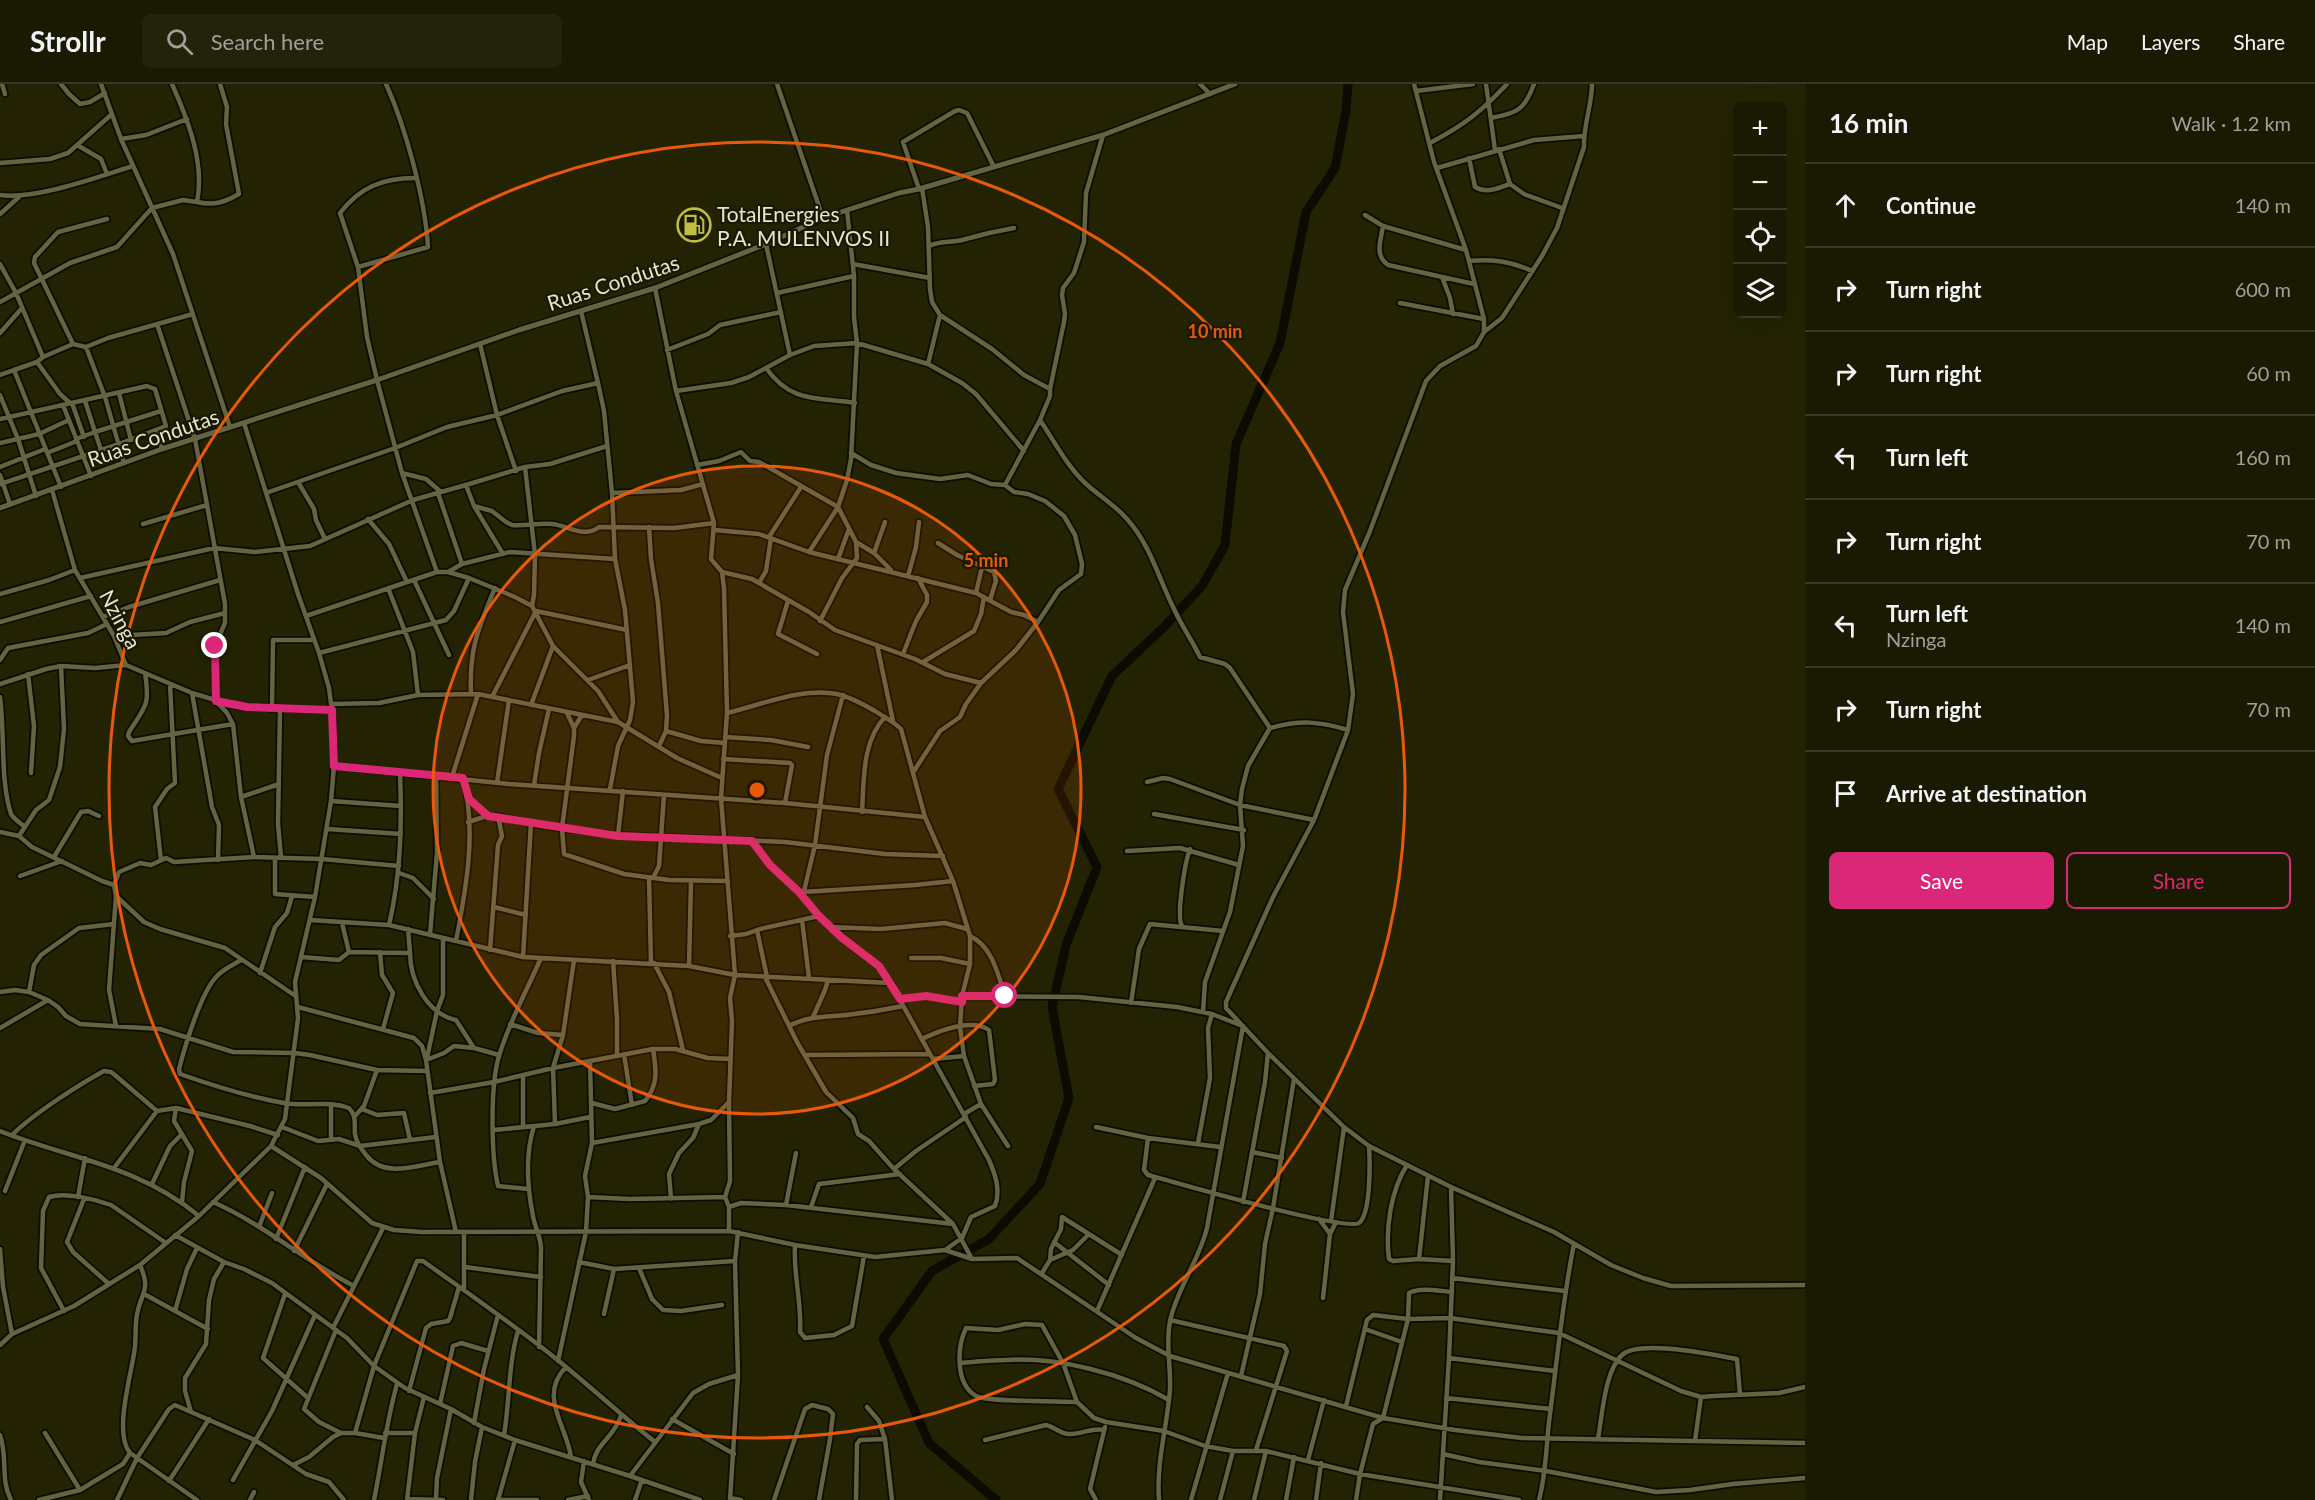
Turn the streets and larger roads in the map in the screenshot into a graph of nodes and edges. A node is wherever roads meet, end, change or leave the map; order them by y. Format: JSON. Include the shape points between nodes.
{"nodes":[{"id":1,"x":2,"y":84,"type":"edge"},
{"id":2,"x":61,"y":84,"type":"edge"},
{"id":3,"x":172,"y":84,"type":"edge"},
{"id":4,"x":220,"y":84,"type":"edge"},
{"id":5,"x":386,"y":84,"type":"edge"},
{"id":6,"x":777,"y":84,"type":"edge"},
{"id":7,"x":1200,"y":84,"type":"edge"},
{"id":8,"x":1235,"y":84,"type":"edge"},
{"id":9,"x":1414,"y":84,"type":"edge"},
{"id":10,"x":1473,"y":84,"type":"edge"},
{"id":11,"x":1486,"y":84,"type":"edge"},
{"id":12,"x":1507,"y":84,"type":"edge"},
{"id":13,"x":1534,"y":84,"type":"edge"},
{"id":14,"x":1592,"y":84,"type":"edge"},
{"id":15,"x":103,"y":85,"type":"edge"},
{"id":16,"x":1416,"y":91,"type":"junction"},
{"id":17,"x":105,"y":93,"type":"junction"},
{"id":18,"x":5,"y":94,"type":"dead end"},
{"id":19,"x":1210,"y":94,"type":"junction"},
{"id":20,"x":1488,"y":105,"type":"junction"},
{"id":21,"x":112,"y":114,"type":"junction"},
{"id":22,"x":1491,"y":118,"type":"junction"},
{"id":23,"x":187,"y":119,"type":"junction"},
{"id":24,"x":1103,"y":135,"type":"junction"},
{"id":25,"x":1584,"y":136,"type":"junction"},
{"id":26,"x":121,"y":139,"type":"junction"},
{"id":27,"x":1430,"y":143,"type":"junction"},
{"id":28,"x":77,"y":145,"type":"junction"},
{"id":29,"x":1497,"y":150,"type":"junction"},
{"id":30,"x":1469,"y":158,"type":"junction"},
{"id":31,"x":0,"y":163,"type":"edge"},
{"id":32,"x":133,"y":166,"type":"junction"},
{"id":33,"x":994,"y":167,"type":"junction"},
{"id":34,"x":1437,"y":168,"type":"junction"},
{"id":35,"x":107,"y":174,"type":"junction"},
{"id":36,"x":416,"y":178,"type":"junction"},
{"id":37,"x":1510,"y":184,"type":"junction"},
{"id":38,"x":921,"y":189,"type":"junction"},
{"id":39,"x":0,"y":195,"type":"edge"},
{"id":40,"x":19,"y":197,"type":"junction"},
{"id":41,"x":197,"y":202,"type":"junction"},
{"id":42,"x":152,"y":208,"type":"junction"},
{"id":43,"x":1562,"y":208,"type":"junction"},
{"id":44,"x":847,"y":210,"type":"junction"},
{"id":45,"x":0,"y":214,"type":"edge"},
{"id":46,"x":1365,"y":215,"type":"dead end"},
{"id":47,"x":823,"y":218,"type":"junction"},
{"id":48,"x":107,"y":219,"type":"dead end"},
{"id":49,"x":1383,"y":226,"type":"junction"},
{"id":50,"x":1014,"y":228,"type":"dead end"},
{"id":51,"x":766,"y":244,"type":"junction"},
{"id":52,"x":929,"y":246,"type":"junction"},
{"id":53,"x":1466,"y":250,"type":"junction"},
{"id":54,"x":1469,"y":261,"type":"junction"},
{"id":55,"x":0,"y":264,"type":"edge"},
{"id":56,"x":853,"y":264,"type":"junction"},
{"id":57,"x":358,"y":267,"type":"junction"},
{"id":58,"x":1532,"y":271,"type":"junction"},
{"id":59,"x":854,"y":276,"type":"junction"},
{"id":60,"x":1442,"y":277,"type":"junction"},
{"id":61,"x":930,"y":278,"type":"junction"},
{"id":62,"x":43,"y":280,"type":"junction"},
{"id":63,"x":1474,"y":284,"type":"junction"},
{"id":64,"x":656,"y":288,"type":"junction"},
{"id":65,"x":777,"y":292,"type":"junction"},
{"id":66,"x":16,"y":293,"type":"junction"},
{"id":67,"x":0,"y":302,"type":"edge"},
{"id":68,"x":1400,"y":303,"type":"dead end"},
{"id":69,"x":22,"y":308,"type":"junction"},
{"id":70,"x":581,"y":311,"type":"junction"},
{"id":71,"x":782,"y":312,"type":"junction"},
{"id":72,"x":193,"y":314,"type":"junction"},
{"id":73,"x":1453,"y":314,"type":"junction"},
{"id":74,"x":940,"y":315,"type":"junction"},
{"id":75,"x":1484,"y":319,"type":"junction"},
{"id":76,"x":157,"y":324,"type":"junction"},
{"id":77,"x":1484,"y":332,"type":"junction"},
{"id":78,"x":0,"y":333,"type":"edge"},
{"id":79,"x":857,"y":343,"type":"junction"},
{"id":80,"x":73,"y":344,"type":"junction"},
{"id":81,"x":480,"y":344,"type":"junction"},
{"id":82,"x":86,"y":347,"type":"junction"},
{"id":83,"x":667,"y":350,"type":"junction"},
{"id":84,"x":790,"y":355,"type":"junction"},
{"id":85,"x":43,"y":357,"type":"junction"},
{"id":86,"x":37,"y":362,"type":"junction"},
{"id":87,"x":928,"y":364,"type":"junction"},
{"id":88,"x":765,"y":368,"type":"junction"},
{"id":89,"x":14,"y":370,"type":"junction"},
{"id":90,"x":0,"y":375,"type":"edge"},
{"id":91,"x":377,"y":380,"type":"junction"},
{"id":92,"x":598,"y":382,"type":"junction"},
{"id":93,"x":1050,"y":388,"type":"junction"},
{"id":94,"x":676,"y":392,"type":"junction"},
{"id":95,"x":119,"y":393,"type":"junction"},
{"id":96,"x":0,"y":395,"type":"edge"},
{"id":97,"x":105,"y":397,"type":"junction"},
{"id":98,"x":85,"y":401,"type":"junction"},
{"id":99,"x":71,"y":403,"type":"junction"},
{"id":100,"x":855,"y":403,"type":"junction"},
{"id":101,"x":63,"y":405,"type":"junction"},
{"id":102,"x":30,"y":411,"type":"junction"},
{"id":103,"x":161,"y":411,"type":"junction"},
{"id":104,"x":496,"y":415,"type":"junction"},
{"id":105,"x":9,"y":417,"type":"junction"},
{"id":106,"x":0,"y":419,"type":"edge"},
{"id":107,"x":69,"y":420,"type":"junction"},
{"id":108,"x":1040,"y":420,"type":"junction"},
{"id":109,"x":244,"y":423,"type":"junction"},
{"id":110,"x":126,"y":424,"type":"junction"},
{"id":111,"x":113,"y":427,"type":"junction"},
{"id":112,"x":231,"y":427,"type":"junction"},
{"id":113,"x":156,"y":431,"type":"junction"},
{"id":114,"x":95,"y":432,"type":"junction"},
{"id":115,"x":39,"y":434,"type":"junction"},
{"id":116,"x":84,"y":436,"type":"junction"},
{"id":117,"x":18,"y":439,"type":"junction"},
{"id":118,"x":195,"y":439,"type":"junction"},
{"id":119,"x":77,"y":440,"type":"junction"},
{"id":120,"x":131,"y":440,"type":"junction"},
{"id":121,"x":0,"y":443,"type":"edge"},
{"id":122,"x":119,"y":444,"type":"junction"},
{"id":123,"x":608,"y":446,"type":"junction"},
{"id":124,"x":395,"y":448,"type":"junction"},
{"id":125,"x":162,"y":449,"type":"junction"},
{"id":126,"x":101,"y":450,"type":"junction"},
{"id":127,"x":46,"y":451,"type":"junction"},
{"id":128,"x":1024,"y":451,"type":"junction"},
{"id":129,"x":851,"y":453,"type":"junction"},
{"id":130,"x":83,"y":456,"type":"junction"},
{"id":131,"x":23,"y":459,"type":"junction"},
{"id":132,"x":124,"y":463,"type":"junction"},
{"id":133,"x":697,"y":465,"type":"junction"},
{"id":134,"x":52,"y":466,"type":"junction"},
{"id":135,"x":0,"y":467,"type":"edge"},
{"id":136,"x":525,"y":467,"type":"junction"},
{"id":137,"x":516,"y":471,"type":"junction"},
{"id":138,"x":402,"y":473,"type":"junction"},
{"id":139,"x":28,"y":474,"type":"junction"},
{"id":140,"x":0,"y":475,"type":"edge"},
{"id":141,"x":91,"y":476,"type":"junction"},
{"id":142,"x":298,"y":482,"type":"junction"},
{"id":143,"x":2,"y":484,"type":"edge"},
{"id":144,"x":703,"y":484,"type":"junction"},
{"id":145,"x":466,"y":485,"type":"junction"},
{"id":146,"x":1005,"y":485,"type":"junction"},
{"id":147,"x":61,"y":487,"type":"junction"},
{"id":148,"x":801,"y":487,"type":"junction"},
{"id":149,"x":52,"y":490,"type":"junction"},
{"id":150,"x":440,"y":492,"type":"junction"},
{"id":151,"x":266,"y":493,"type":"junction"},
{"id":152,"x":612,"y":493,"type":"junction"},
{"id":153,"x":36,"y":496,"type":"junction"},
{"id":154,"x":412,"y":500,"type":"junction"},
{"id":155,"x":10,"y":504,"type":"junction"},
{"id":156,"x":207,"y":505,"type":"junction"},
{"id":157,"x":474,"y":506,"type":"junction"},
{"id":158,"x":838,"y":507,"type":"junction"},
{"id":159,"x":0,"y":508,"type":"edge"},
{"id":160,"x":368,"y":519,"type":"junction"},
{"id":161,"x":885,"y":522,"type":"dead end"},
{"id":162,"x":919,"y":522,"type":"dead end"},
{"id":163,"x":143,"y":524,"type":"dead end"},
{"id":164,"x":531,"y":525,"type":"junction"},
{"id":165,"x":614,"y":527,"type":"junction"},
{"id":166,"x":649,"y":527,"type":"junction"},
{"id":167,"x":715,"y":527,"type":"junction"},
{"id":168,"x":849,"y":529,"type":"junction"},
{"id":169,"x":770,"y":537,"type":"junction"},
{"id":170,"x":325,"y":539,"type":"junction"},
{"id":171,"x":856,"y":542,"type":"junction"},
{"id":172,"x":938,"y":543,"type":"dead end"},
{"id":173,"x":214,"y":548,"type":"junction"},
{"id":174,"x":284,"y":549,"type":"junction"},
{"id":175,"x":809,"y":552,"type":"junction"},
{"id":176,"x":874,"y":553,"type":"junction"},
{"id":177,"x":503,"y":554,"type":"junction"},
{"id":178,"x":535,"y":555,"type":"junction"},
{"id":179,"x":615,"y":559,"type":"junction"},
{"id":180,"x":838,"y":559,"type":"junction"},
{"id":181,"x":850,"y":563,"type":"junction"},
{"id":182,"x":462,"y":564,"type":"junction"},
{"id":183,"x":982,"y":567,"type":"junction"},
{"id":184,"x":75,"y":570,"type":"junction"},
{"id":185,"x":891,"y":570,"type":"junction"},
{"id":186,"x":437,"y":572,"type":"junction"},
{"id":187,"x":448,"y":572,"type":"junction"},
{"id":188,"x":722,"y":572,"type":"junction"},
{"id":189,"x":908,"y":576,"type":"junction"},
{"id":190,"x":80,"y":578,"type":"junction"},
{"id":191,"x":469,"y":578,"type":"junction"},
{"id":192,"x":918,"y":578,"type":"junction"},
{"id":193,"x":220,"y":580,"type":"junction"},
{"id":194,"x":414,"y":580,"type":"junction"},
{"id":195,"x":407,"y":582,"type":"junction"},
{"id":196,"x":759,"y":583,"type":"junction"},
{"id":197,"x":388,"y":588,"type":"junction"},
{"id":198,"x":495,"y":588,"type":"junction"},
{"id":199,"x":975,"y":593,"type":"junction"},
{"id":200,"x":0,"y":594,"type":"edge"},
{"id":201,"x":91,"y":596,"type":"junction"},
{"id":202,"x":984,"y":597,"type":"junction"},
{"id":203,"x":788,"y":600,"type":"junction"},
{"id":204,"x":990,"y":600,"type":"junction"},
{"id":205,"x":532,"y":606,"type":"junction"},
{"id":206,"x":536,"y":612,"type":"junction"},
{"id":207,"x":225,"y":613,"type":"junction"},
{"id":208,"x":306,"y":616,"type":"junction"},
{"id":209,"x":103,"y":617,"type":"junction"},
{"id":210,"x":820,"y":621,"type":"junction"},
{"id":211,"x":0,"y":622,"type":"edge"},
{"id":212,"x":434,"y":622,"type":"junction"},
{"id":213,"x":1038,"y":622,"type":"junction"},
{"id":214,"x":107,"y":624,"type":"junction"},
{"id":215,"x":627,"y":630,"type":"junction"},
{"id":216,"x":405,"y":631,"type":"junction"},
{"id":217,"x":114,"y":636,"type":"junction"},
{"id":218,"x":314,"y":640,"type":"junction"},
{"id":219,"x":877,"y":645,"type":"junction"},
{"id":220,"x":553,"y":646,"type":"junction"},
{"id":221,"x":319,"y":653,"type":"junction"},
{"id":222,"x":817,"y":654,"type":"dead end"},
{"id":223,"x":903,"y":654,"type":"junction"},
{"id":224,"x":449,"y":655,"type":"dead end"},
{"id":225,"x":0,"y":660,"type":"edge"},
{"id":226,"x":923,"y":662,"type":"junction"},
{"id":227,"x":126,"y":665,"type":"junction"},
{"id":228,"x":630,"y":665,"type":"junction"},
{"id":229,"x":61,"y":666,"type":"junction"},
{"id":230,"x":144,"y":673,"type":"junction"},
{"id":231,"x":28,"y":674,"type":"junction"},
{"id":232,"x":588,"y":680,"type":"junction"},
{"id":233,"x":981,"y":683,"type":"junction"},
{"id":234,"x":0,"y":684,"type":"edge"},
{"id":235,"x":170,"y":684,"type":"junction"},
{"id":236,"x":192,"y":693,"type":"junction"},
{"id":237,"x":471,"y":694,"type":"junction"},
{"id":238,"x":478,"y":694,"type":"junction"},
{"id":239,"x":418,"y":695,"type":"junction"},
{"id":240,"x":843,"y":696,"type":"junction"},
{"id":241,"x":0,"y":697,"type":"edge"},
{"id":242,"x":492,"y":697,"type":"junction"},
{"id":243,"x":509,"y":700,"type":"junction"},
{"id":244,"x":216,"y":701,"type":"junction"},
{"id":245,"x":531,"y":705,"type":"junction"},
{"id":246,"x":332,"y":707,"type":"junction"},
{"id":247,"x":272,"y":709,"type":"junction"},
{"id":248,"x":280,"y":709,"type":"junction"},
{"id":249,"x":549,"y":710,"type":"junction"},
{"id":250,"x":727,"y":712,"type":"junction"},
{"id":251,"x":567,"y":713,"type":"junction"},
{"id":252,"x":582,"y":715,"type":"junction"},
{"id":253,"x":885,"y":717,"type":"junction"},
{"id":254,"x":893,"y":721,"type":"junction"},
{"id":255,"x":618,"y":722,"type":"junction"},
{"id":256,"x":233,"y":724,"type":"junction"},
{"id":257,"x":626,"y":726,"type":"junction"},
{"id":258,"x":574,"y":728,"type":"junction"},
{"id":259,"x":1270,"y":728,"type":"junction"},
{"id":260,"x":198,"y":730,"type":"junction"},
{"id":261,"x":1348,"y":730,"type":"junction"},
{"id":262,"x":666,"y":731,"type":"junction"},
{"id":263,"x":172,"y":735,"type":"junction"},
{"id":264,"x":725,"y":740,"type":"junction"},
{"id":265,"x":658,"y":746,"type":"junction"},
{"id":266,"x":808,"y":747,"type":"dead end"},
{"id":267,"x":723,"y":759,"type":"junction"},
{"id":268,"x":334,"y":766,"type":"junction"},
{"id":269,"x":400,"y":771,"type":"junction"},
{"id":270,"x":914,"y":771,"type":"junction"},
{"id":271,"x":31,"y":773,"type":"dead end"},
{"id":272,"x":436,"y":776,"type":"junction"},
{"id":273,"x":452,"y":777,"type":"junction"},
{"id":274,"x":463,"y":778,"type":"junction"},
{"id":275,"x":722,"y":778,"type":"junction"},
{"id":276,"x":1146,"y":782,"type":"dead end"},
{"id":277,"x":497,"y":783,"type":"junction"},
{"id":278,"x":279,"y":784,"type":"junction"},
{"id":279,"x":534,"y":785,"type":"junction"},
{"id":280,"x":568,"y":788,"type":"junction"},
{"id":281,"x":610,"y":789,"type":"junction"},
{"id":282,"x":623,"y":791,"type":"junction"},
{"id":283,"x":664,"y":795,"type":"junction"},
{"id":284,"x":242,"y":797,"type":"junction"},
{"id":285,"x":721,"y":798,"type":"junction"},
{"id":286,"x":469,"y":799,"type":"junction"},
{"id":287,"x":330,"y":801,"type":"junction"},
{"id":288,"x":785,"y":803,"type":"junction"},
{"id":289,"x":1240,"y":805,"type":"junction"},
{"id":290,"x":401,"y":806,"type":"junction"},
{"id":291,"x":820,"y":808,"type":"junction"},
{"id":292,"x":862,"y":812,"type":"junction"},
{"id":293,"x":1154,"y":814,"type":"dead end"},
{"id":294,"x":99,"y":816,"type":"dead end"},
{"id":295,"x":488,"y":816,"type":"junction"},
{"id":296,"x":498,"y":816,"type":"junction"},
{"id":297,"x":925,"y":817,"type":"junction"},
{"id":298,"x":1314,"y":820,"type":"junction"},
{"id":299,"x":468,"y":822,"type":"junction"},
{"id":300,"x":531,"y":823,"type":"junction"},
{"id":301,"x":25,"y":826,"type":"junction"},
{"id":302,"x":562,"y":828,"type":"junction"},
{"id":303,"x":327,"y":829,"type":"junction"},
{"id":304,"x":1244,"y":830,"type":"junction"},
{"id":305,"x":0,"y":832,"type":"edge"},
{"id":306,"x":401,"y":834,"type":"junction"},
{"id":307,"x":19,"y":836,"type":"junction"},
{"id":308,"x":618,"y":836,"type":"junction"},
{"id":309,"x":659,"y":838,"type":"junction"},
{"id":310,"x":725,"y":841,"type":"junction"},
{"id":311,"x":752,"y":841,"type":"junction"},
{"id":312,"x":815,"y":845,"type":"junction"},
{"id":313,"x":1180,"y":848,"type":"junction"},
{"id":314,"x":1190,"y":849,"type":"junction"},
{"id":315,"x":1127,"y":851,"type":"dead end"},
{"id":316,"x":943,"y":856,"type":"junction"},
{"id":317,"x":54,"y":857,"type":"junction"},
{"id":318,"x":254,"y":857,"type":"junction"},
{"id":319,"x":282,"y":857,"type":"junction"},
{"id":320,"x":1187,"y":857,"type":"junction"},
{"id":321,"x":275,"y":858,"type":"junction"},
{"id":322,"x":322,"y":859,"type":"junction"},
{"id":323,"x":161,"y":860,"type":"junction"},
{"id":324,"x":218,"y":860,"type":"junction"},
{"id":325,"x":62,"y":861,"type":"junction"},
{"id":326,"x":399,"y":866,"type":"junction"},
{"id":327,"x":1239,"y":866,"type":"junction"},
{"id":328,"x":399,"y":873,"type":"junction"},
{"id":329,"x":20,"y":876,"type":"dead end"},
{"id":330,"x":651,"y":878,"type":"junction"},
{"id":331,"x":691,"y":881,"type":"junction"},
{"id":332,"x":728,"y":881,"type":"junction"},
{"id":333,"x":953,"y":881,"type":"junction"},
{"id":334,"x":114,"y":885,"type":"junction"},
{"id":335,"x":802,"y":892,"type":"junction"},
{"id":336,"x":116,"y":896,"type":"junction"},
{"id":337,"x":292,"y":896,"type":"junction"},
{"id":338,"x":315,"y":897,"type":"junction"},
{"id":339,"x":434,"y":899,"type":"junction"},
{"id":340,"x":494,"y":907,"type":"junction"},
{"id":341,"x":526,"y":915,"type":"junction"},
{"id":342,"x":819,"y":916,"type":"junction"},
{"id":343,"x":310,"y":920,"type":"junction"},
{"id":344,"x":802,"y":920,"type":"junction"},
{"id":345,"x":1178,"y":920,"type":"junction"},
{"id":346,"x":342,"y":923,"type":"junction"},
{"id":347,"x":114,"y":924,"type":"junction"},
{"id":348,"x":388,"y":925,"type":"junction"},
{"id":349,"x":1172,"y":925,"type":"junction"},
{"id":350,"x":1182,"y":926,"type":"junction"},
{"id":351,"x":830,"y":927,"type":"junction"},
{"id":352,"x":408,"y":929,"type":"junction"},
{"id":353,"x":967,"y":929,"type":"junction"},
{"id":354,"x":757,"y":930,"type":"junction"},
{"id":355,"x":1223,"y":931,"type":"junction"},
{"id":356,"x":430,"y":934,"type":"junction"},
{"id":357,"x":730,"y":936,"type":"junction"},
{"id":358,"x":970,"y":936,"type":"junction"},
{"id":359,"x":443,"y":938,"type":"junction"},
{"id":360,"x":456,"y":941,"type":"junction"},
{"id":361,"x":490,"y":950,"type":"junction"},
{"id":362,"x":349,"y":952,"type":"junction"},
{"id":363,"x":380,"y":952,"type":"junction"},
{"id":364,"x":410,"y":952,"type":"junction"},
{"id":365,"x":301,"y":957,"type":"junction"},
{"id":366,"x":523,"y":957,"type":"junction"},
{"id":367,"x":542,"y":958,"type":"junction"},
{"id":368,"x":912,"y":958,"type":"dead end"},
{"id":369,"x":241,"y":960,"type":"junction"},
{"id":370,"x":574,"y":960,"type":"junction"},
{"id":371,"x":613,"y":961,"type":"junction"},
{"id":372,"x":652,"y":963,"type":"junction"},
{"id":373,"x":970,"y":964,"type":"junction"},
{"id":374,"x":689,"y":966,"type":"junction"},
{"id":375,"x":260,"y":973,"type":"junction"},
{"id":376,"x":735,"y":975,"type":"junction"},
{"id":377,"x":766,"y":977,"type":"junction"},
{"id":378,"x":809,"y":978,"type":"junction"},
{"id":379,"x":828,"y":980,"type":"junction"},
{"id":380,"x":890,"y":983,"type":"junction"},
{"id":381,"x":0,"y":992,"type":"edge"},
{"id":382,"x":29,"y":992,"type":"junction"},
{"id":383,"x":294,"y":994,"type":"junction"},
{"id":384,"x":1005,"y":996,"type":"junction"},
{"id":385,"x":900,"y":999,"type":"junction"},
{"id":386,"x":962,"y":999,"type":"junction"},
{"id":387,"x":48,"y":1000,"type":"junction"},
{"id":388,"x":1131,"y":1003,"type":"junction"},
{"id":389,"x":903,"y":1006,"type":"junction"},
{"id":390,"x":298,"y":1007,"type":"junction"},
{"id":391,"x":437,"y":1011,"type":"junction"},
{"id":392,"x":1203,"y":1012,"type":"junction"},
{"id":393,"x":1212,"y":1014,"type":"junction"},
{"id":394,"x":813,"y":1017,"type":"junction"},
{"id":395,"x":510,"y":1024,"type":"junction"},
{"id":396,"x":116,"y":1026,"type":"junction"},
{"id":397,"x":789,"y":1026,"type":"junction"},
{"id":398,"x":1243,"y":1026,"type":"junction"},
{"id":399,"x":960,"y":1027,"type":"junction"},
{"id":400,"x":0,"y":1028,"type":"edge"},
{"id":401,"x":383,"y":1029,"type":"junction"},
{"id":402,"x":563,"y":1035,"type":"junction"},
{"id":403,"x":188,"y":1037,"type":"junction"},
{"id":404,"x":922,"y":1040,"type":"junction"},
{"id":405,"x":474,"y":1048,"type":"junction"},
{"id":406,"x":653,"y":1049,"type":"junction"},
{"id":407,"x":682,"y":1050,"type":"junction"},
{"id":408,"x":295,"y":1053,"type":"junction"},
{"id":409,"x":930,"y":1053,"type":"junction"},
{"id":410,"x":1268,"y":1053,"type":"junction"},
{"id":411,"x":624,"y":1054,"type":"junction"},
{"id":412,"x":499,"y":1055,"type":"junction"},
{"id":413,"x":617,"y":1055,"type":"junction"},
{"id":414,"x":805,"y":1055,"type":"junction"},
{"id":415,"x":964,"y":1056,"type":"junction"},
{"id":416,"x":730,"y":1059,"type":"junction"},
{"id":417,"x":933,"y":1059,"type":"junction"},
{"id":418,"x":426,"y":1060,"type":"junction"},
{"id":419,"x":590,"y":1062,"type":"junction"},
{"id":420,"x":553,"y":1068,"type":"junction"},
{"id":421,"x":377,"y":1070,"type":"junction"},
{"id":422,"x":426,"y":1071,"type":"junction"},
{"id":423,"x":523,"y":1076,"type":"junction"},
{"id":424,"x":1294,"y":1079,"type":"junction"},
{"id":425,"x":494,"y":1082,"type":"junction"},
{"id":426,"x":974,"y":1086,"type":"junction"},
{"id":427,"x":430,"y":1093,"type":"junction"},
{"id":428,"x":729,"y":1102,"type":"junction"},
{"id":429,"x":592,"y":1103,"type":"junction"},
{"id":430,"x":287,"y":1104,"type":"junction"},
{"id":431,"x":331,"y":1104,"type":"junction"},
{"id":432,"x":981,"y":1104,"type":"junction"},
{"id":433,"x":632,"y":1105,"type":"junction"},
{"id":434,"x":176,"y":1108,"type":"junction"},
{"id":435,"x":362,"y":1109,"type":"junction"},
{"id":436,"x":157,"y":1111,"type":"junction"},
{"id":437,"x":355,"y":1116,"type":"junction"},
{"id":438,"x":965,"y":1116,"type":"junction"},
{"id":439,"x":590,"y":1117,"type":"junction"},
{"id":440,"x":555,"y":1124,"type":"junction"},
{"id":441,"x":699,"y":1124,"type":"junction"},
{"id":442,"x":534,"y":1126,"type":"junction"},
{"id":443,"x":524,"y":1127,"type":"junction"},
{"id":444,"x":1096,"y":1127,"type":"dead end"},
{"id":445,"x":1344,"y":1127,"type":"junction"},
{"id":446,"x":282,"y":1128,"type":"junction"},
{"id":447,"x":494,"y":1130,"type":"junction"},
{"id":448,"x":0,"y":1131,"type":"edge"},
{"id":449,"x":182,"y":1134,"type":"junction"},
{"id":450,"x":12,"y":1136,"type":"junction"},
{"id":451,"x":278,"y":1136,"type":"junction"},
{"id":452,"x":436,"y":1137,"type":"junction"},
{"id":453,"x":331,"y":1138,"type":"junction"},
{"id":454,"x":1148,"y":1138,"type":"junction"},
{"id":455,"x":26,"y":1140,"type":"junction"},
{"id":456,"x":410,"y":1140,"type":"junction"},
{"id":457,"x":592,"y":1143,"type":"junction"},
{"id":458,"x":1198,"y":1143,"type":"junction"},
{"id":459,"x":271,"y":1146,"type":"junction"},
{"id":460,"x":360,"y":1146,"type":"junction"},
{"id":461,"x":1008,"y":1146,"type":"dead end"},
{"id":462,"x":1369,"y":1146,"type":"junction"},
{"id":463,"x":1220,"y":1147,"type":"junction"},
{"id":464,"x":1252,"y":1152,"type":"junction"},
{"id":465,"x":796,"y":1153,"type":"dead end"},
{"id":466,"x":86,"y":1158,"type":"junction"},
{"id":467,"x":1282,"y":1158,"type":"junction"},
{"id":468,"x":440,"y":1162,"type":"junction"},
{"id":469,"x":1407,"y":1165,"type":"junction"},
{"id":470,"x":114,"y":1167,"type":"junction"},
{"id":471,"x":305,"y":1167,"type":"junction"},
{"id":472,"x":894,"y":1169,"type":"junction"},
{"id":473,"x":900,"y":1174,"type":"junction"},
{"id":474,"x":1428,"y":1176,"type":"junction"},
{"id":475,"x":1155,"y":1178,"type":"junction"},
{"id":476,"x":152,"y":1184,"type":"junction"},
{"id":477,"x":327,"y":1184,"type":"junction"},
{"id":478,"x":1451,"y":1187,"type":"junction"},
{"id":479,"x":528,"y":1189,"type":"junction"},
{"id":480,"x":5,"y":1191,"type":"dead end"},
{"id":481,"x":272,"y":1193,"type":"dead end"},
{"id":482,"x":1214,"y":1194,"type":"junction"},
{"id":483,"x":78,"y":1197,"type":"junction"},
{"id":484,"x":588,"y":1197,"type":"junction"},
{"id":485,"x":725,"y":1197,"type":"junction"},
{"id":486,"x":671,"y":1198,"type":"junction"},
{"id":487,"x":84,"y":1199,"type":"junction"},
{"id":488,"x":182,"y":1202,"type":"junction"},
{"id":489,"x":213,"y":1202,"type":"junction"},
{"id":490,"x":1244,"y":1202,"type":"junction"},
{"id":491,"x":786,"y":1205,"type":"junction"},
{"id":492,"x":729,"y":1207,"type":"junction"},
{"id":493,"x":811,"y":1207,"type":"junction"},
{"id":494,"x":1273,"y":1208,"type":"junction"},
{"id":495,"x":199,"y":1216,"type":"junction"},
{"id":496,"x":1319,"y":1219,"type":"junction"},
{"id":497,"x":1333,"y":1222,"type":"junction"},
{"id":498,"x":953,"y":1224,"type":"junction"},
{"id":499,"x":259,"y":1227,"type":"junction"},
{"id":500,"x":383,"y":1228,"type":"junction"},
{"id":501,"x":729,"y":1230,"type":"junction"},
{"id":502,"x":456,"y":1232,"type":"junction"},
{"id":503,"x":464,"y":1232,"type":"junction"},
{"id":504,"x":540,"y":1232,"type":"junction"},
{"id":505,"x":586,"y":1232,"type":"junction"},
{"id":506,"x":738,"y":1232,"type":"junction"},
{"id":507,"x":1089,"y":1234,"type":"junction"},
{"id":508,"x":1330,"y":1234,"type":"junction"},
{"id":509,"x":175,"y":1235,"type":"junction"},
{"id":510,"x":962,"y":1238,"type":"junction"},
{"id":511,"x":276,"y":1239,"type":"junction"},
{"id":512,"x":1054,"y":1242,"type":"junction"},
{"id":513,"x":166,"y":1243,"type":"junction"},
{"id":514,"x":1574,"y":1244,"type":"junction"},
{"id":515,"x":795,"y":1245,"type":"junction"},
{"id":516,"x":197,"y":1248,"type":"junction"},
{"id":517,"x":0,"y":1249,"type":"edge"},
{"id":518,"x":945,"y":1250,"type":"junction"},
{"id":519,"x":294,"y":1251,"type":"junction"},
{"id":520,"x":1066,"y":1253,"type":"junction"},
{"id":521,"x":1122,"y":1255,"type":"junction"},
{"id":522,"x":864,"y":1256,"type":"junction"},
{"id":523,"x":1419,"y":1258,"type":"junction"},
{"id":524,"x":972,"y":1259,"type":"junction"},
{"id":525,"x":1,"y":1260,"type":"edge"},
{"id":526,"x":1050,"y":1260,"type":"junction"},
{"id":527,"x":735,"y":1261,"type":"junction"},
{"id":528,"x":1453,"y":1261,"type":"junction"},
{"id":529,"x":224,"y":1262,"type":"junction"},
{"id":530,"x":579,"y":1262,"type":"junction"},
{"id":531,"x":140,"y":1265,"type":"junction"},
{"id":532,"x":465,"y":1267,"type":"junction"},
{"id":533,"x":639,"y":1268,"type":"junction"},
{"id":534,"x":614,"y":1269,"type":"junction"},
{"id":535,"x":1042,"y":1273,"type":"junction"},
{"id":536,"x":541,"y":1277,"type":"junction"},
{"id":537,"x":1452,"y":1278,"type":"junction"},
{"id":538,"x":109,"y":1284,"type":"junction"},
{"id":539,"x":1109,"y":1285,"type":"junction"},
{"id":540,"x":1805,"y":1285,"type":"edge"},
{"id":541,"x":354,"y":1286,"type":"junction"},
{"id":542,"x":462,"y":1289,"type":"junction"},
{"id":543,"x":1565,"y":1291,"type":"junction"},
{"id":544,"x":1452,"y":1292,"type":"junction"},
{"id":545,"x":144,"y":1294,"type":"junction"},
{"id":546,"x":285,"y":1294,"type":"junction"},
{"id":547,"x":1323,"y":1298,"type":"dead end"},
{"id":548,"x":722,"y":1305,"type":"dead end"},
{"id":549,"x":64,"y":1311,"type":"junction"},
{"id":550,"x":175,"y":1311,"type":"junction"},
{"id":551,"x":1097,"y":1311,"type":"junction"},
{"id":552,"x":604,"y":1314,"type":"dead end"},
{"id":553,"x":315,"y":1315,"type":"junction"},
{"id":554,"x":498,"y":1315,"type":"junction"},
{"id":555,"x":1450,"y":1318,"type":"junction"},
{"id":556,"x":1408,"y":1319,"type":"junction"},
{"id":557,"x":1170,"y":1320,"type":"junction"},
{"id":558,"x":208,"y":1329,"type":"junction"},
{"id":559,"x":335,"y":1329,"type":"junction"},
{"id":560,"x":1365,"y":1329,"type":"junction"},
{"id":561,"x":518,"y":1330,"type":"junction"},
{"id":562,"x":1559,"y":1333,"type":"junction"},
{"id":563,"x":12,"y":1334,"type":"junction"},
{"id":564,"x":0,"y":1337,"type":"edge"},
{"id":565,"x":1250,"y":1338,"type":"junction"},
{"id":566,"x":1402,"y":1342,"type":"junction"},
{"id":567,"x":2,"y":1344,"type":"edge"},
{"id":568,"x":539,"y":1347,"type":"junction"},
{"id":569,"x":488,"y":1351,"type":"junction"},
{"id":570,"x":1170,"y":1356,"type":"junction"},
{"id":571,"x":1449,"y":1358,"type":"junction"},
{"id":572,"x":1618,"y":1360,"type":"junction"},
{"id":573,"x":558,"y":1361,"type":"junction"},
{"id":574,"x":960,"y":1363,"type":"junction"},
{"id":575,"x":1063,"y":1363,"type":"junction"},
{"id":576,"x":374,"y":1366,"type":"junction"},
{"id":577,"x":566,"y":1367,"type":"junction"},
{"id":578,"x":1555,"y":1371,"type":"junction"},
{"id":579,"x":1228,"y":1373,"type":"junction"},
{"id":580,"x":738,"y":1375,"type":"junction"},
{"id":581,"x":1241,"y":1376,"type":"junction"},
{"id":582,"x":286,"y":1377,"type":"junction"},
{"id":583,"x":397,"y":1384,"type":"junction"},
{"id":584,"x":1276,"y":1386,"type":"junction"},
{"id":585,"x":1805,"y":1388,"type":"edge"},
{"id":586,"x":410,"y":1391,"type":"junction"},
{"id":587,"x":1740,"y":1394,"type":"junction"},
{"id":588,"x":1701,"y":1396,"type":"junction"},
{"id":589,"x":424,"y":1397,"type":"junction"},
{"id":590,"x":308,"y":1398,"type":"junction"},
{"id":591,"x":1446,"y":1398,"type":"junction"},
{"id":592,"x":1169,"y":1400,"type":"junction"},
{"id":593,"x":1324,"y":1400,"type":"junction"},
{"id":594,"x":1077,"y":1402,"type":"junction"},
{"id":595,"x":440,"y":1404,"type":"junction"},
{"id":596,"x":1346,"y":1406,"type":"junction"},
{"id":597,"x":867,"y":1407,"type":"dead end"},
{"id":598,"x":451,"y":1409,"type":"junction"},
{"id":599,"x":1551,"y":1409,"type":"junction"},
{"id":600,"x":191,"y":1412,"type":"junction"},
{"id":601,"x":1365,"y":1413,"type":"junction"},
{"id":602,"x":621,"y":1416,"type":"junction"},
{"id":603,"x":1383,"y":1418,"type":"junction"},
{"id":604,"x":209,"y":1419,"type":"junction"},
{"id":605,"x":672,"y":1419,"type":"junction"},
{"id":606,"x":1106,"y":1422,"type":"junction"},
{"id":607,"x":474,"y":1423,"type":"junction"},
{"id":608,"x":1373,"y":1424,"type":"junction"},
{"id":609,"x":482,"y":1427,"type":"junction"},
{"id":610,"x":1445,"y":1428,"type":"junction"},
{"id":611,"x":1104,"y":1430,"type":"junction"},
{"id":612,"x":1164,"y":1431,"type":"junction"},
{"id":613,"x":45,"y":1433,"type":"dead end"},
{"id":614,"x":341,"y":1433,"type":"junction"},
{"id":615,"x":355,"y":1433,"type":"junction"},
{"id":616,"x":415,"y":1433,"type":"junction"},
{"id":617,"x":385,"y":1435,"type":"junction"},
{"id":618,"x":504,"y":1435,"type":"junction"},
{"id":619,"x":0,"y":1436,"type":"edge"},
{"id":620,"x":885,"y":1438,"type":"junction"},
{"id":621,"x":1548,"y":1438,"type":"junction"},
{"id":622,"x":1598,"y":1439,"type":"junction"},
{"id":623,"x":255,"y":1440,"type":"junction"},
{"id":624,"x":515,"y":1440,"type":"junction"},
{"id":625,"x":986,"y":1440,"type":"dead end"},
{"id":626,"x":1695,"y":1441,"type":"junction"},
{"id":627,"x":655,"y":1442,"type":"junction"},
{"id":628,"x":1805,"y":1443,"type":"edge"},
{"id":629,"x":1205,"y":1446,"type":"junction"},
{"id":630,"x":1233,"y":1450,"type":"junction"},
{"id":631,"x":1256,"y":1450,"type":"junction"},
{"id":632,"x":1266,"y":1451,"type":"junction"},
{"id":633,"x":130,"y":1453,"type":"junction"},
{"id":634,"x":734,"y":1454,"type":"junction"},
{"id":635,"x":1443,"y":1454,"type":"junction"},
{"id":636,"x":572,"y":1457,"type":"junction"},
{"id":637,"x":1294,"y":1457,"type":"junction"},
{"id":638,"x":137,"y":1458,"type":"junction"},
{"id":639,"x":1308,"y":1460,"type":"junction"},
{"id":640,"x":584,"y":1461,"type":"junction"},
{"id":641,"x":1321,"y":1463,"type":"junction"},
{"id":642,"x":593,"y":1464,"type":"junction"},
{"id":643,"x":293,"y":1465,"type":"junction"},
{"id":644,"x":1546,"y":1471,"type":"junction"},
{"id":645,"x":1360,"y":1474,"type":"junction"},
{"id":646,"x":630,"y":1476,"type":"junction"},
{"id":647,"x":1805,"y":1478,"type":"edge"},
{"id":648,"x":233,"y":1480,"type":"dead end"},
{"id":649,"x":642,"y":1480,"type":"junction"},
{"id":650,"x":169,"y":1481,"type":"junction"},
{"id":651,"x":1440,"y":1487,"type":"junction"},
{"id":652,"x":80,"y":1490,"type":"junction"},
{"id":653,"x":7,"y":1492,"type":"junction"},
{"id":654,"x":254,"y":1492,"type":"dead end"},
{"id":655,"x":0,"y":1494,"type":"edge"},
{"id":656,"x":588,"y":1498,"type":"edge"},
{"id":657,"x":407,"y":1499,"type":"edge"},
{"id":658,"x":697,"y":1499,"type":"edge"},
{"id":659,"x":730,"y":1499,"type":"edge"},
{"id":660,"x":11,"y":1500,"type":"edge"},
{"id":661,"x":39,"y":1500,"type":"edge"},
{"id":662,"x":117,"y":1500,"type":"edge"},
{"id":663,"x":197,"y":1500,"type":"edge"},
{"id":664,"x":250,"y":1500,"type":"edge"},
{"id":665,"x":343,"y":1500,"type":"edge"},
{"id":666,"x":374,"y":1500,"type":"edge"},
{"id":667,"x":436,"y":1500,"type":"edge"},
{"id":668,"x":443,"y":1500,"type":"edge"},
{"id":669,"x":471,"y":1500,"type":"edge"},
{"id":670,"x":498,"y":1500,"type":"edge"},
{"id":671,"x":537,"y":1500,"type":"edge"},
{"id":672,"x":568,"y":1500,"type":"edge"},
{"id":673,"x":635,"y":1500,"type":"edge"},
{"id":674,"x":741,"y":1500,"type":"edge"},
{"id":675,"x":774,"y":1500,"type":"edge"},
{"id":676,"x":819,"y":1500,"type":"edge"},
{"id":677,"x":856,"y":1500,"type":"edge"},
{"id":678,"x":892,"y":1500,"type":"edge"},
{"id":679,"x":1096,"y":1500,"type":"edge"},
{"id":680,"x":1159,"y":1500,"type":"edge"},
{"id":681,"x":1191,"y":1500,"type":"edge"},
{"id":682,"x":1220,"y":1500,"type":"edge"},
{"id":683,"x":1254,"y":1500,"type":"edge"},
{"id":684,"x":1286,"y":1500,"type":"edge"},
{"id":685,"x":1316,"y":1500,"type":"edge"},
{"id":686,"x":1356,"y":1500,"type":"edge"},
{"id":687,"x":1440,"y":1500,"type":"edge"},
{"id":688,"x":1519,"y":1500,"type":"edge"},
{"id":689,"x":1539,"y":1500,"type":"edge"}],
"edges":[{"from":1,"to":18,"type":"street"},
{"from":2,"to":17,"type":"street","via":[[80,104]]},
{"from":3,"to":23,"type":"street"},
{"from":4,"to":41,"type":"street","via":[[239,194],[221,203]]},
{"from":5,"to":36,"type":"street"},
{"from":6,"to":47,"type":"street"},
{"from":7,"to":19,"type":"street"},
{"from":8,"to":19,"type":"street","name":"Ruas Condutas"},
{"from":9,"to":16,"type":"street"},
{"from":10,"to":16,"type":"street"},
{"from":11,"to":20,"type":"street"},
{"from":12,"to":20,"type":"street"},
{"from":13,"to":22,"type":"street","via":[[1520,110]]},
{"from":14,"to":25,"type":"street"},
{"from":15,"to":17,"type":"street"},
{"from":16,"to":27,"type":"street"},
{"from":17,"to":21,"type":"street"},
{"from":19,"to":24,"type":"street","name":"Ruas Condutas"},
{"from":20,"to":22,"type":"street"},
{"from":20,"to":27,"type":"street"},
{"from":21,"to":26,"type":"street"},
{"from":21,"to":28,"type":"street"},
{"from":22,"to":29,"type":"street"},
{"from":23,"to":26,"type":"street","via":[[146,135]]},
{"from":23,"to":41,"type":"street","via":[[198,177]]},
{"from":24,"to":33,"type":"street","name":"Ruas Condutas"},
{"from":24,"to":93,"type":"street","via":[[1086,193],[1084,242],[1074,273],[1063,288],[1065,314]]},
{"from":25,"to":29,"type":"street","via":[[1547,138]]},
{"from":25,"to":43,"type":"street","via":[[1572,187]]},
{"from":26,"to":32,"type":"street"},
{"from":27,"to":34,"type":"street"},
{"from":28,"to":31,"type":"street","via":[[50,159]]},
{"from":28,"to":35,"type":"street","via":[[101,159]]},
{"from":29,"to":30,"type":"street"},
{"from":29,"to":37,"type":"street"},
{"from":30,"to":34,"type":"street"},
{"from":30,"to":37,"type":"street","via":[[1475,188],[1484,191]]},
{"from":32,"to":35,"type":"street"},
{"from":32,"to":42,"type":"street"},
{"from":33,"to":38,"type":"street","name":"Ruas Condutas"},
{"from":33,"to":38,"type":"street","via":[[967,113],[955,111],[903,142]]},
{"from":34,"to":53,"type":"street"},
{"from":35,"to":40,"type":"street"},
{"from":36,"to":57,"type":"street","via":[[428,247]]},
{"from":36,"to":57,"type":"street","via":[[393,179],[372,186],[340,213]]},
{"from":37,"to":43,"type":"street","via":[[1524,194]]},
{"from":38,"to":44,"type":"street","name":"Ruas Condutas"},
{"from":38,"to":52,"type":"street"},
{"from":39,"to":40,"type":"street"},
{"from":40,"to":45,"type":"street"},
{"from":41,"to":42,"type":"street","via":[[183,200]]},
{"from":42,"to":62,"type":"street","via":[[117,247],[70,263]]},
{"from":42,"to":72,"type":"street"},
{"from":43,"to":58,"type":"street","via":[[1557,228]]},
{"from":44,"to":47,"type":"street","name":"Ruas Condutas"},
{"from":44,"to":56,"type":"street"},
{"from":46,"to":49,"type":"street"},
{"from":47,"to":51,"type":"street","name":"Ruas Condutas"},
{"from":48,"to":62,"type":"street","via":[[54,235],[35,257]]},
{"from":49,"to":53,"type":"street"},
{"from":49,"to":60,"type":"street","via":[[1379,253],[1384,262]]},
{"from":50,"to":52,"type":"street"},
{"from":51,"to":64,"type":"street","name":"Ruas Condutas"},
{"from":51,"to":65,"type":"street"},
{"from":52,"to":61,"type":"street"},
{"from":53,"to":54,"type":"street"},
{"from":54,"to":58,"type":"street","via":[[1496,259]]},
{"from":54,"to":63,"type":"street"},
{"from":55,"to":66,"type":"street"},
{"from":56,"to":59,"type":"street"},
{"from":56,"to":61,"type":"street"},
{"from":57,"to":91,"type":"street"},
{"from":58,"to":77,"type":"street","via":[[1502,318]]},
{"from":59,"to":65,"type":"street"},
{"from":59,"to":79,"type":"street"},
{"from":60,"to":63,"type":"street"},
{"from":60,"to":73,"type":"street"},
{"from":61,"to":74,"type":"street","via":[[931,299]]},
{"from":62,"to":66,"type":"street"},
{"from":62,"to":80,"type":"street"},
{"from":63,"to":75,"type":"street"},
{"from":64,"to":70,"type":"street","name":"Ruas Condutas"},
{"from":64,"to":83,"type":"street"},
{"from":65,"to":71,"type":"street"},
{"from":66,"to":67,"type":"street"},
{"from":66,"to":69,"type":"street"},
{"from":68,"to":73,"type":"street"},
{"from":69,"to":78,"type":"street"},
{"from":69,"to":85,"type":"street"},
{"from":70,"to":81,"type":"street","name":"Ruas Condutas"},
{"from":70,"to":92,"type":"street"},
{"from":71,"to":83,"type":"street","via":[[720,325],[708,334]]},
{"from":71,"to":84,"type":"street"},
{"from":72,"to":76,"type":"street"},
{"from":72,"to":112,"type":"street"},
{"from":73,"to":75,"type":"street"},
{"from":74,"to":87,"type":"street"},
{"from":74,"to":93,"type":"street","via":[[1024,375]]},
{"from":75,"to":77,"type":"street"},
{"from":76,"to":82,"type":"street"},
{"from":76,"to":118,"type":"street"},
{"from":77,"to":261,"type":"street","via":[[1476,346],[1440,366],[1426,381],[1345,590],[1343,612],[1353,693]]},
{"from":79,"to":84,"type":"street","via":[[814,346]]},
{"from":79,"to":87,"type":"street"},
{"from":79,"to":100,"type":"street"},
{"from":80,"to":82,"type":"street"},
{"from":80,"to":85,"type":"street"},
{"from":81,"to":91,"type":"street","name":"Ruas Condutas"},
{"from":81,"to":104,"type":"street"},
{"from":82,"to":97,"type":"street"},
{"from":83,"to":94,"type":"street"},
{"from":84,"to":88,"type":"street"},
{"from":85,"to":86,"type":"street"},
{"from":86,"to":89,"type":"street"},
{"from":86,"to":99,"type":"street"},
{"from":87,"to":128,"type":"street","via":[[976,394]]},
{"from":88,"to":94,"type":"street","via":[[731,383]]},
{"from":88,"to":100,"type":"street","via":[[776,383],[794,394]]},
{"from":89,"to":90,"type":"street"},
{"from":89,"to":102,"type":"street"},
{"from":91,"to":109,"type":"street","name":"Ruas Condutas"},
{"from":91,"to":124,"type":"street"},
{"from":92,"to":104,"type":"street"},
{"from":92,"to":123,"type":"street"},
{"from":93,"to":108,"type":"street"},
{"from":94,"to":133,"type":"street"},
{"from":95,"to":97,"type":"street"},
{"from":95,"to":103,"type":"street","via":[[151,386]]},
{"from":95,"to":110,"type":"street"},
{"from":96,"to":105,"type":"street"},
{"from":97,"to":98,"type":"street"},
{"from":97,"to":111,"type":"street"},
{"from":98,"to":99,"type":"street"},
{"from":98,"to":114,"type":"street"},
{"from":99,"to":101,"type":"street"},
{"from":99,"to":116,"type":"street"},
{"from":100,"to":129,"type":"street"},
{"from":101,"to":102,"type":"street"},
{"from":101,"to":107,"type":"street"},
{"from":102,"to":105,"type":"street"},
{"from":102,"to":115,"type":"street"},
{"from":103,"to":110,"type":"street"},
{"from":103,"to":113,"type":"street","via":[[165,426]]},
{"from":104,"to":124,"type":"street","via":[[447,427]]},
{"from":104,"to":137,"type":"street"},
{"from":105,"to":106,"type":"street"},
{"from":105,"to":117,"type":"street"},
{"from":107,"to":115,"type":"street"},
{"from":107,"to":119,"type":"street"},
{"from":108,"to":128,"type":"street"},
{"from":108,"to":259,"type":"street","via":[[1070,466],[1128,520],[1141,538],[1200,657],[1230,668]]},
{"from":109,"to":112,"type":"street","name":"Ruas Condutas"},
{"from":109,"to":151,"type":"street"},
{"from":110,"to":111,"type":"street"},
{"from":110,"to":120,"type":"street"},
{"from":111,"to":114,"type":"street"},
{"from":111,"to":122,"type":"street"},
{"from":112,"to":118,"type":"street","name":"Ruas Condutas"},
{"from":113,"to":120,"type":"street"},
{"from":113,"to":125,"type":"street"},
{"from":114,"to":116,"type":"street"},
{"from":114,"to":126,"type":"street"},
{"from":115,"to":117,"type":"street"},
{"from":115,"to":127,"type":"street"},
{"from":116,"to":119,"type":"street"},
{"from":117,"to":121,"type":"street"},
{"from":117,"to":131,"type":"street"},
{"from":118,"to":125,"type":"street","name":"Ruas Condutas"},
{"from":118,"to":156,"type":"street"},
{"from":119,"to":127,"type":"street"},
{"from":119,"to":130,"type":"street"},
{"from":120,"to":122,"type":"street"},
{"from":122,"to":126,"type":"street"},
{"from":122,"to":132,"type":"street"},
{"from":123,"to":136,"type":"street","via":[[550,464]]},
{"from":123,"to":152,"type":"street"},
{"from":124,"to":138,"type":"street"},
{"from":124,"to":142,"type":"street"},
{"from":125,"to":132,"type":"street","name":"Ruas Condutas"},
{"from":126,"to":130,"type":"street"},
{"from":127,"to":131,"type":"street"},
{"from":127,"to":134,"type":"street"},
{"from":128,"to":146,"type":"street"},
{"from":129,"to":146,"type":"street","via":[[896,473],[940,479],[968,475]]},
{"from":129,"to":158,"type":"street"},
{"from":130,"to":134,"type":"street"},
{"from":130,"to":141,"type":"street"},
{"from":131,"to":135,"type":"street"},
{"from":131,"to":139,"type":"street"},
{"from":132,"to":141,"type":"street","name":"Ruas Condutas"},
{"from":133,"to":144,"type":"street"},
{"from":133,"to":148,"type":"street","via":[[741,452],[750,461],[759,462]]},
{"from":134,"to":139,"type":"street"},
{"from":134,"to":147,"type":"street"},
{"from":136,"to":137,"type":"street"},
{"from":136,"to":164,"type":"street"},
{"from":137,"to":145,"type":"street"},
{"from":138,"to":150,"type":"street","via":[[426,479]]},
{"from":138,"to":154,"type":"street"},
{"from":139,"to":143,"type":"street"},
{"from":139,"to":153,"type":"street"},
{"from":140,"to":143,"type":"street"},
{"from":141,"to":147,"type":"street","name":"Ruas Condutas"},
{"from":142,"to":151,"type":"street"},
{"from":142,"to":170,"type":"street"},
{"from":143,"to":155,"type":"street"},
{"from":144,"to":152,"type":"street","via":[[681,490]]},
{"from":144,"to":167,"type":"street"},
{"from":145,"to":150,"type":"street"},
{"from":145,"to":157,"type":"street"},
{"from":146,"to":213,"type":"street","via":[[1059,510],[1077,541],[1081,574],[1059,590]]},
{"from":147,"to":149,"type":"street","name":"Ruas Condutas"},
{"from":148,"to":158,"type":"street"},
{"from":148,"to":169,"type":"street"},
{"from":149,"to":153,"type":"street","name":"Ruas Condutas"},
{"from":149,"to":184,"type":"street","name":"Nzinga"},
{"from":150,"to":154,"type":"street"},
{"from":150,"to":182,"type":"street"},
{"from":151,"to":174,"type":"street"},
{"from":152,"to":165,"type":"street"},
{"from":153,"to":155,"type":"street","name":"Ruas Condutas"},
{"from":154,"to":160,"type":"street"},
{"from":154,"to":186,"type":"street"},
{"from":155,"to":159,"type":"street","name":"Ruas Condutas"},
{"from":156,"to":163,"type":"street"},
{"from":156,"to":173,"type":"street"},
{"from":157,"to":164,"type":"street","via":[[492,511],[508,524]]},
{"from":157,"to":177,"type":"street"},
{"from":158,"to":168,"type":"street"},
{"from":158,"to":175,"type":"street"},
{"from":160,"to":170,"type":"street"},
{"from":160,"to":195,"type":"street","via":[[389,544]]},
{"from":161,"to":176,"type":"street"},
{"from":162,"to":189,"type":"street"},
{"from":164,"to":165,"type":"street","via":[[556,524],[580,531]]},
{"from":164,"to":178,"type":"street"},
{"from":165,"to":166,"type":"street"},
{"from":165,"to":179,"type":"street"},
{"from":166,"to":167,"type":"street"},
{"from":166,"to":262,"type":"street"},
{"from":167,"to":169,"type":"street"},
{"from":167,"to":188,"type":"street","via":[[711,559]]},
{"from":168,"to":171,"type":"street"},
{"from":168,"to":180,"type":"street"},
{"from":169,"to":175,"type":"street"},
{"from":169,"to":196,"type":"street","via":[[766,571]]},
{"from":170,"to":174,"type":"street","via":[[310,546]]},
{"from":171,"to":176,"type":"street"},
{"from":171,"to":181,"type":"street","via":[[858,555]]},
{"from":172,"to":183,"type":"street"},
{"from":173,"to":174,"type":"street","via":[[250,552]]},
{"from":173,"to":190,"type":"street"},
{"from":173,"to":193,"type":"street"},
{"from":174,"to":208,"type":"street"},
{"from":175,"to":180,"type":"street"},
{"from":176,"to":185,"type":"street"},
{"from":177,"to":178,"type":"street"},
{"from":177,"to":182,"type":"street"},
{"from":178,"to":179,"type":"street"},
{"from":178,"to":205,"type":"street"},
{"from":179,"to":215,"type":"street"},
{"from":180,"to":181,"type":"street"},
{"from":181,"to":185,"type":"street"},
{"from":181,"to":210,"type":"street"},
{"from":182,"to":187,"type":"street"},
{"from":183,"to":199,"type":"street"},
{"from":183,"to":204,"type":"street","via":[[997,577]]},
{"from":184,"to":190,"type":"street","name":"Nzinga"},
{"from":184,"to":200,"type":"street"},
{"from":185,"to":189,"type":"street"},
{"from":186,"to":187,"type":"street"},
{"from":186,"to":194,"type":"street"},
{"from":187,"to":191,"type":"street"},
{"from":188,"to":196,"type":"street","via":[[744,575]]},
{"from":188,"to":250,"type":"street"},
{"from":189,"to":192,"type":"street"},
{"from":190,"to":201,"type":"street","name":"Nzinga"},
{"from":191,"to":198,"type":"street"},
{"from":191,"to":212,"type":"street","via":[[452,615]]},
{"from":192,"to":199,"type":"street"},
{"from":192,"to":223,"type":"street","via":[[927,602]]},
{"from":193,"to":207,"type":"street"},
{"from":193,"to":209,"type":"street"},
{"from":194,"to":195,"type":"street"},
{"from":194,"to":212,"type":"street"},
{"from":195,"to":197,"type":"street"},
{"from":196,"to":203,"type":"street"},
{"from":197,"to":208,"type":"street"},
{"from":197,"to":216,"type":"street"},
{"from":198,"to":205,"type":"street"},
{"from":198,"to":237,"type":"street","via":[[472,650]]},
{"from":199,"to":202,"type":"street"},
{"from":201,"to":209,"type":"street","name":"Nzinga"},
{"from":201,"to":211,"type":"street"},
{"from":202,"to":204,"type":"street"},
{"from":202,"to":226,"type":"street","via":[[974,632]]},
{"from":203,"to":210,"type":"street"},
{"from":203,"to":222,"type":"street","via":[[778,634]]},
{"from":204,"to":213,"type":"street"},
{"from":205,"to":206,"type":"street"},
{"from":206,"to":215,"type":"street"},
{"from":206,"to":220,"type":"street"},
{"from":206,"to":242,"type":"street"},
{"from":207,"to":217,"type":"street","via":[[166,633]]},
{"from":207,"to":244,"type":"street","via":[[215,646]]},
{"from":208,"to":218,"type":"street"},
{"from":209,"to":214,"type":"street","name":"Nzinga"},
{"from":210,"to":219,"type":"street"},
{"from":212,"to":216,"type":"street"},
{"from":212,"to":224,"type":"street"},
{"from":213,"to":233,"type":"street","via":[[1016,650]]},
{"from":214,"to":217,"type":"street","name":"Nzinga"},
{"from":214,"to":225,"type":"street","via":[[88,633],[8,648]]},
{"from":215,"to":228,"type":"street"},
{"from":216,"to":221,"type":"street"},
{"from":216,"to":239,"type":"street","via":[[414,656]]},
{"from":217,"to":227,"type":"street","name":"Nzinga"},
{"from":218,"to":221,"type":"street"},
{"from":218,"to":247,"type":"street","via":[[273,640]]},
{"from":219,"to":223,"type":"street"},
{"from":219,"to":254,"type":"street"},
{"from":220,"to":232,"type":"street"},
{"from":220,"to":245,"type":"street"},
{"from":221,"to":246,"type":"street"},
{"from":223,"to":226,"type":"street"},
{"from":226,"to":233,"type":"street","via":[[945,674]]},
{"from":227,"to":229,"type":"street"},
{"from":227,"to":230,"type":"street","name":"Nzinga"},
{"from":228,"to":232,"type":"street"},
{"from":228,"to":257,"type":"street","via":[[633,702]]},
{"from":229,"to":231,"type":"street"},
{"from":229,"to":301,"type":"street","via":[[61,759],[49,800]]},
{"from":230,"to":235,"type":"street","name":"Nzinga"},
{"from":230,"to":263,"type":"street","via":[[147,702],[129,732],[129,739]]},
{"from":231,"to":234,"type":"street"},
{"from":231,"to":271,"type":"street","via":[[34,726]]},
{"from":232,"to":255,"type":"street"},
{"from":233,"to":270,"type":"street","via":[[960,717],[940,731]]},
{"from":235,"to":236,"type":"street","name":"Nzinga"},
{"from":235,"to":263,"type":"street"},
{"from":236,"to":244,"type":"street","name":"Nzinga"},
{"from":236,"to":260,"type":"street"},
{"from":237,"to":238,"type":"street","name":"Nzinga"},
{"from":237,"to":239,"type":"street","name":"Nzinga"},
{"from":238,"to":242,"type":"street","name":"Nzinga"},
{"from":238,"to":273,"type":"street"},
{"from":239,"to":246,"type":"street","name":"Nzinga"},
{"from":240,"to":250,"type":"street","via":[[816,693]]},
{"from":240,"to":253,"type":"street"},
{"from":240,"to":291,"type":"street","via":[[827,755]]},
{"from":241,"to":301,"type":"street","via":[[1,784],[11,815]]},
{"from":242,"to":243,"type":"street","name":"Nzinga"},
{"from":243,"to":245,"type":"street","name":"Nzinga"},
{"from":243,"to":277,"type":"street"},
{"from":244,"to":247,"type":"street","name":"Nzinga"},
{"from":244,"to":256,"type":"street"},
{"from":245,"to":249,"type":"street","name":"Nzinga"},
{"from":246,"to":248,"type":"street","name":"Nzinga"},
{"from":246,"to":268,"type":"street"},
{"from":247,"to":248,"type":"street","name":"Nzinga"},
{"from":248,"to":278,"type":"street"},
{"from":249,"to":251,"type":"street","name":"Nzinga"},
{"from":249,"to":279,"type":"street"},
{"from":250,"to":264,"type":"street"},
{"from":251,"to":252,"type":"street","name":"Nzinga"},
{"from":251,"to":258,"type":"street"},
{"from":252,"to":255,"type":"street","name":"Nzinga"},
{"from":252,"to":258,"type":"street"},
{"from":253,"to":254,"type":"street"},
{"from":253,"to":292,"type":"street","via":[[871,742]]},
{"from":254,"to":270,"type":"street","via":[[904,735]]},
{"from":255,"to":257,"type":"street"},
{"from":256,"to":260,"type":"street"},
{"from":256,"to":284,"type":"street"},
{"from":257,"to":265,"type":"street"},
{"from":257,"to":281,"type":"street"},
{"from":258,"to":280,"type":"street"},
{"from":259,"to":261,"type":"street","via":[[1318,722]]},
{"from":259,"to":289,"type":"street","via":[[1248,766]]},
{"from":260,"to":263,"type":"street"},
{"from":260,"to":324,"type":"street","via":[[219,825]]},
{"from":261,"to":298,"type":"street"},
{"from":262,"to":264,"type":"street","via":[[700,741]]},
{"from":262,"to":265,"type":"street"},
{"from":263,"to":323,"type":"street","via":[[175,783],[166,789],[155,810]]},
{"from":264,"to":266,"type":"street","via":[[771,740]]},
{"from":264,"to":267,"type":"street"},
{"from":265,"to":275,"type":"street"},
{"from":267,"to":275,"type":"street"},
{"from":267,"to":288,"type":"street","via":[[790,763]]},
{"from":268,"to":269,"type":"street"},
{"from":268,"to":287,"type":"street"},
{"from":269,"to":272,"type":"street"},
{"from":269,"to":290,"type":"street"},
{"from":270,"to":297,"type":"street"},
{"from":272,"to":273,"type":"street"},
{"from":272,"to":339,"type":"street"},
{"from":273,"to":274,"type":"street"},
{"from":274,"to":277,"type":"street"},
{"from":274,"to":286,"type":"street"},
{"from":275,"to":285,"type":"street"},
{"from":276,"to":289,"type":"street","via":[[1170,779]]},
{"from":277,"to":279,"type":"street"},
{"from":278,"to":284,"type":"street"},
{"from":278,"to":319,"type":"street"},
{"from":279,"to":280,"type":"street"},
{"from":280,"to":281,"type":"street"},
{"from":280,"to":302,"type":"street"},
{"from":281,"to":282,"type":"street"},
{"from":282,"to":283,"type":"street"},
{"from":282,"to":308,"type":"street"},
{"from":283,"to":285,"type":"street"},
{"from":283,"to":309,"type":"street"},
{"from":284,"to":318,"type":"street"},
{"from":285,"to":288,"type":"street"},
{"from":285,"to":310,"type":"street"},
{"from":286,"to":295,"type":"street"},
{"from":286,"to":299,"type":"street"},
{"from":287,"to":290,"type":"street"},
{"from":287,"to":303,"type":"street"},
{"from":288,"to":291,"type":"street"},
{"from":289,"to":298,"type":"street"},
{"from":289,"to":304,"type":"street"},
{"from":290,"to":306,"type":"street"},
{"from":291,"to":292,"type":"street"},
{"from":291,"to":312,"type":"street"},
{"from":292,"to":297,"type":"street"},
{"from":293,"to":304,"type":"street"},
{"from":294,"to":317,"type":"street","via":[[81,812]]},
{"from":295,"to":296,"type":"street"},
{"from":295,"to":299,"type":"street"},
{"from":296,"to":300,"type":"street"},
{"from":296,"to":340,"type":"street","via":[[502,836]]},
{"from":297,"to":316,"type":"street"},
{"from":298,"to":398,"type":"street","via":[[1273,897],[1226,1002],[1226,1008]]},
{"from":299,"to":360,"type":"street","via":[[469,849]]},
{"from":300,"to":302,"type":"street"},
{"from":300,"to":341,"type":"street"},
{"from":301,"to":307,"type":"street"},
{"from":302,"to":308,"type":"street"},
{"from":302,"to":330,"type":"street","via":[[562,852],[566,856]]},
{"from":303,"to":306,"type":"street"},
{"from":303,"to":322,"type":"street"},
{"from":304,"to":327,"type":"street"},
{"from":305,"to":307,"type":"street"},
{"from":306,"to":326,"type":"street"},
{"from":307,"to":317,"type":"street"},
{"from":308,"to":309,"type":"street"},
{"from":309,"to":310,"type":"street"},
{"from":309,"to":330,"type":"street","via":[[659,866]]},
{"from":310,"to":311,"type":"street"},
{"from":310,"to":332,"type":"street"},
{"from":311,"to":312,"type":"street"},
{"from":311,"to":335,"type":"street","via":[[770,865]]},
{"from":312,"to":316,"type":"street"},
{"from":312,"to":335,"type":"street"},
{"from":313,"to":314,"type":"street"},
{"from":313,"to":315,"type":"street"},
{"from":313,"to":320,"type":"street"},
{"from":314,"to":320,"type":"street"},
{"from":314,"to":327,"type":"street"},
{"from":316,"to":333,"type":"street"},
{"from":317,"to":325,"type":"street"},
{"from":318,"to":321,"type":"street"},
{"from":318,"to":324,"type":"street"},
{"from":319,"to":321,"type":"street"},
{"from":319,"to":322,"type":"street"},
{"from":320,"to":345,"type":"street"},
{"from":321,"to":337,"type":"street","via":[[275,892]]},
{"from":322,"to":326,"type":"street"},
{"from":322,"to":338,"type":"street"},
{"from":323,"to":324,"type":"street"},
{"from":323,"to":334,"type":"street","via":[[121,871]]},
{"from":325,"to":329,"type":"street"},
{"from":325,"to":334,"type":"street"},
{"from":326,"to":328,"type":"street"},
{"from":327,"to":355,"type":"street"},
{"from":328,"to":339,"type":"street","via":[[413,878]]},
{"from":328,"to":348,"type":"street"},
{"from":330,"to":331,"type":"street"},
{"from":330,"to":372,"type":"street"},
{"from":331,"to":332,"type":"street"},
{"from":331,"to":374,"type":"street"},
{"from":332,"to":357,"type":"street"},
{"from":333,"to":335,"type":"street"},
{"from":333,"to":353,"type":"street"},
{"from":334,"to":336,"type":"street"},
{"from":335,"to":342,"type":"street"},
{"from":336,"to":347,"type":"street"},
{"from":336,"to":369,"type":"street","via":[[154,927],[218,945]]},
{"from":337,"to":338,"type":"street"},
{"from":337,"to":375,"type":"street","via":[[287,913],[275,927]]},
{"from":338,"to":343,"type":"street"},
{"from":339,"to":356,"type":"street"},
{"from":340,"to":341,"type":"street"},
{"from":340,"to":361,"type":"street"},
{"from":341,"to":366,"type":"street"},
{"from":342,"to":344,"type":"street"},
{"from":342,"to":351,"type":"street"},
{"from":343,"to":346,"type":"street"},
{"from":343,"to":365,"type":"street"},
{"from":344,"to":354,"type":"street"},
{"from":344,"to":378,"type":"street"},
{"from":345,"to":349,"type":"street"},
{"from":345,"to":350,"type":"street"},
{"from":346,"to":348,"type":"street"},
{"from":346,"to":362,"type":"street"},
{"from":347,"to":382,"type":"street","via":[[80,928],[41,955],[34,965]]},
{"from":347,"to":396,"type":"street","via":[[109,995]]},
{"from":348,"to":352,"type":"street"},
{"from":349,"to":350,"type":"street"},
{"from":349,"to":388,"type":"street","via":[[1148,925],[1139,949]]},
{"from":350,"to":355,"type":"street"},
{"from":351,"to":353,"type":"street","via":[[881,929],[945,924]]},
{"from":351,"to":380,"type":"street","via":[[879,966]]},
{"from":352,"to":356,"type":"street"},
{"from":352,"to":364,"type":"street"},
{"from":353,"to":358,"type":"street"},
{"from":354,"to":357,"type":"street"},
{"from":354,"to":377,"type":"street"},
{"from":355,"to":392,"type":"street","via":[[1208,972]]},
{"from":356,"to":359,"type":"street"},
{"from":357,"to":376,"type":"street"},
{"from":358,"to":373,"type":"street"},
{"from":358,"to":384,"type":"street","via":[[981,942],[992,959]]},
{"from":359,"to":360,"type":"street"},
{"from":359,"to":391,"type":"street","via":[[444,991]]},
{"from":360,"to":361,"type":"street"},
{"from":361,"to":366,"type":"street"},
{"from":362,"to":363,"type":"street"},
{"from":362,"to":365,"type":"street","via":[[339,960]]},
{"from":363,"to":364,"type":"street"},
{"from":363,"to":401,"type":"street","via":[[382,975],[393,993]]},
{"from":364,"to":391,"type":"street","via":[[419,989]]},
{"from":365,"to":383,"type":"street"},
{"from":366,"to":367,"type":"street"},
{"from":367,"to":370,"type":"street"},
{"from":367,"to":395,"type":"street"},
{"from":368,"to":373,"type":"street"},
{"from":369,"to":375,"type":"street"},
{"from":369,"to":403,"type":"street","via":[[214,979]]},
{"from":370,"to":371,"type":"street"},
{"from":370,"to":402,"type":"street"},
{"from":371,"to":372,"type":"street"},
{"from":371,"to":413,"type":"street"},
{"from":372,"to":374,"type":"street"},
{"from":372,"to":407,"type":"street","via":[[669,992]]},
{"from":373,"to":386,"type":"street"},
{"from":374,"to":376,"type":"street"},
{"from":375,"to":383,"type":"street"},
{"from":376,"to":377,"type":"street"},
{"from":376,"to":416,"type":"street","via":[[730,998]]},
{"from":377,"to":378,"type":"street"},
{"from":377,"to":397,"type":"street"},
{"from":378,"to":379,"type":"street"},
{"from":379,"to":380,"type":"street"},
{"from":379,"to":394,"type":"street"},
{"from":380,"to":385,"type":"street"},
{"from":381,"to":382,"type":"street"},
{"from":382,"to":387,"type":"street"},
{"from":383,"to":390,"type":"street"},
{"from":384,"to":386,"type":"street"},
{"from":384,"to":388,"type":"street","via":[[1079,997]]},
{"from":385,"to":386,"type":"street"},
{"from":385,"to":389,"type":"street"},
{"from":386,"to":399,"type":"street"},
{"from":387,"to":396,"type":"street","via":[[73,1021]]},
{"from":387,"to":400,"type":"street"},
{"from":388,"to":392,"type":"street"},
{"from":389,"to":394,"type":"street"},
{"from":389,"to":404,"type":"street"},
{"from":390,"to":401,"type":"street"},
{"from":390,"to":408,"type":"street"},
{"from":391,"to":405,"type":"street","via":[[457,1021]]},
{"from":391,"to":418,"type":"street"},
{"from":392,"to":393,"type":"street"},
{"from":393,"to":398,"type":"street"},
{"from":393,"to":458,"type":"street","via":[[1208,1028],[1210,1078]]},
{"from":394,"to":397,"type":"street"},
{"from":395,"to":402,"type":"street","via":[[538,1033]]},
{"from":395,"to":412,"type":"street"},
{"from":396,"to":403,"type":"street","via":[[160,1029]]},
{"from":397,"to":414,"type":"street"},
{"from":398,"to":410,"type":"street"},
{"from":398,"to":463,"type":"street"},
{"from":399,"to":404,"type":"street"},
{"from":399,"to":415,"type":"street"},
{"from":399,"to":426,"type":"street","via":[[986,1027],[991,1033],[994,1082]]},
{"from":401,"to":418,"type":"street","via":[[414,1038],[422,1046]]},
{"from":402,"to":420,"type":"street"},
{"from":403,"to":408,"type":"street","via":[[233,1052]]},
{"from":403,"to":430,"type":"street","via":[[180,1074]]},
{"from":404,"to":409,"type":"street"},
{"from":405,"to":412,"type":"street"},
{"from":405,"to":418,"type":"street","via":[[454,1046]]},
{"from":406,"to":407,"type":"street"},
{"from":406,"to":411,"type":"street"},
{"from":406,"to":433,"type":"street","via":[[653,1088],[645,1101]]},
{"from":407,"to":416,"type":"street"},
{"from":408,"to":421,"type":"street"},
{"from":408,"to":430,"type":"street"},
{"from":409,"to":414,"type":"street"},
{"from":409,"to":417,"type":"street"},
{"from":410,"to":424,"type":"street"},
{"from":410,"to":464,"type":"street"},
{"from":411,"to":413,"type":"street"},
{"from":411,"to":433,"type":"street"},
{"from":412,"to":425,"type":"street"},
{"from":413,"to":419,"type":"street"},
{"from":414,"to":472,"type":"street","via":[[826,1092],[853,1118],[858,1134]]},
{"from":415,"to":417,"type":"street"},
{"from":415,"to":426,"type":"street"},
{"from":416,"to":428,"type":"street"},
{"from":417,"to":438,"type":"street"},
{"from":418,"to":422,"type":"street"},
{"from":419,"to":420,"type":"street"},
{"from":419,"to":429,"type":"street"},
{"from":420,"to":423,"type":"street"},
{"from":420,"to":440,"type":"street"},
{"from":421,"to":422,"type":"street"},
{"from":421,"to":435,"type":"street"},
{"from":422,"to":427,"type":"street"},
{"from":423,"to":425,"type":"street"},
{"from":423,"to":443,"type":"street"},
{"from":424,"to":445,"type":"street"},
{"from":424,"to":467,"type":"street"},
{"from":425,"to":427,"type":"street"},
{"from":425,"to":447,"type":"street"},
{"from":426,"to":432,"type":"street"},
{"from":427,"to":452,"type":"street"},
{"from":428,"to":441,"type":"street","via":[[711,1120]]},
{"from":428,"to":485,"type":"street","via":[[730,1181]]},
{"from":429,"to":433,"type":"street","via":[[611,1109]]},
{"from":429,"to":439,"type":"street"},
{"from":430,"to":431,"type":"street"},
{"from":430,"to":446,"type":"street"},
{"from":431,"to":437,"type":"street","via":[[349,1108]]},
{"from":431,"to":453,"type":"street"},
{"from":432,"to":438,"type":"street"},
{"from":432,"to":461,"type":"street"},
{"from":434,"to":436,"type":"street"},
{"from":434,"to":449,"type":"street","via":[[174,1121]]},
{"from":434,"to":451,"type":"street"},
{"from":435,"to":437,"type":"street"},
{"from":435,"to":456,"type":"street","via":[[377,1115],[404,1113]]},
{"from":436,"to":450,"type":"street","via":[[111,1072],[104,1071],[39,1113]]},
{"from":436,"to":470,"type":"street"},
{"from":437,"to":460,"type":"street","via":[[355,1136]]},
{"from":438,"to":472,"type":"street"},
{"from":438,"to":510,"type":"street","via":[[992,1167],[997,1199],[991,1209],[971,1217]]},
{"from":439,"to":440,"type":"street"},
{"from":439,"to":457,"type":"street"},
{"from":440,"to":442,"type":"street"},
{"from":441,"to":457,"type":"street"},
{"from":441,"to":486,"type":"street","via":[[669,1174]]},
{"from":442,"to":443,"type":"street"},
{"from":442,"to":479,"type":"street"},
{"from":443,"to":447,"type":"street"},
{"from":444,"to":454,"type":"street"},
{"from":445,"to":462,"type":"street"},
{"from":445,"to":497,"type":"street"},
{"from":446,"to":451,"type":"street"},
{"from":446,"to":453,"type":"street","via":[[318,1141]]},
{"from":447,"to":479,"type":"street","via":[[498,1186]]},
{"from":448,"to":450,"type":"street"},
{"from":449,"to":476,"type":"street","via":[[170,1146]]},
{"from":449,"to":488,"type":"street","via":[[192,1151]]},
{"from":450,"to":455,"type":"street"},
{"from":451,"to":459,"type":"street"},
{"from":452,"to":456,"type":"street"},
{"from":452,"to":468,"type":"street"},
{"from":453,"to":460,"type":"street"},
{"from":454,"to":458,"type":"street"},
{"from":454,"to":475,"type":"street","via":[[1144,1173]]},
{"from":455,"to":466,"type":"street"},
{"from":455,"to":480,"type":"street"},
{"from":456,"to":460,"type":"street"},
{"from":457,"to":484,"type":"street","via":[[585,1176]]},
{"from":458,"to":463,"type":"street"},
{"from":459,"to":471,"type":"street"},
{"from":459,"to":489,"type":"street"},
{"from":460,"to":468,"type":"street","via":[[381,1168]]},
{"from":462,"to":469,"type":"street"},
{"from":462,"to":497,"type":"street","via":[[1364,1216],[1354,1224]]},
{"from":463,"to":482,"type":"street"},
{"from":464,"to":467,"type":"street"},
{"from":464,"to":490,"type":"street"},
{"from":465,"to":491,"type":"street"},
{"from":466,"to":470,"type":"street"},
{"from":466,"to":483,"type":"street"},
{"from":467,"to":494,"type":"street"},
{"from":468,"to":502,"type":"street"},
{"from":469,"to":474,"type":"street"},
{"from":469,"to":523,"type":"street","via":[[1392,1202],[1389,1259]]},
{"from":470,"to":476,"type":"street"},
{"from":471,"to":477,"type":"street"},
{"from":471,"to":511,"type":"street"},
{"from":472,"to":473,"type":"street"},
{"from":473,"to":493,"type":"street","via":[[819,1184]]},
{"from":473,"to":498,"type":"street"},
{"from":474,"to":478,"type":"street"},
{"from":474,"to":523,"type":"street"},
{"from":475,"to":482,"type":"street"},
{"from":475,"to":521,"type":"street"},
{"from":476,"to":488,"type":"street"},
{"from":477,"to":500,"type":"street","via":[[356,1211]]},
{"from":477,"to":519,"type":"street"},
{"from":478,"to":514,"type":"street"},
{"from":478,"to":528,"type":"street"},
{"from":479,"to":504,"type":"street"},
{"from":481,"to":499,"type":"street"},
{"from":482,"to":490,"type":"street"},
{"from":482,"to":557,"type":"street","via":[[1203,1244]]},
{"from":483,"to":487,"type":"street"},
{"from":483,"to":549,"type":"street","via":[[49,1197],[43,1211],[40,1268]]},
{"from":484,"to":486,"type":"street"},
{"from":484,"to":505,"type":"street"},
{"from":485,"to":486,"type":"street"},
{"from":485,"to":492,"type":"street"},
{"from":487,"to":513,"type":"street","via":[[111,1205]]},
{"from":487,"to":538,"type":"street","via":[[67,1242]]},
{"from":488,"to":495,"type":"street"},
{"from":489,"to":495,"type":"street"},
{"from":489,"to":499,"type":"street"},
{"from":490,"to":494,"type":"street"},
{"from":491,"to":492,"type":"street","via":[[741,1203]]},
{"from":491,"to":493,"type":"street"},
{"from":492,"to":501,"type":"street"},
{"from":493,"to":498,"type":"street"},
{"from":494,"to":496,"type":"street"},
{"from":494,"to":565,"type":"street"},
{"from":495,"to":509,"type":"street"},
{"from":496,"to":497,"type":"street"},
{"from":496,"to":508,"type":"street"},
{"from":497,"to":508,"type":"street"},
{"from":498,"to":510,"type":"street"},
{"from":499,"to":511,"type":"street"},
{"from":500,"to":502,"type":"street"},
{"from":500,"to":541,"type":"street"},
{"from":501,"to":505,"type":"street"},
{"from":501,"to":506,"type":"street"},
{"from":502,"to":503,"type":"street"},
{"from":503,"to":504,"type":"street"},
{"from":503,"to":532,"type":"street"},
{"from":504,"to":505,"type":"street"},
{"from":504,"to":536,"type":"street"},
{"from":505,"to":530,"type":"street"},
{"from":506,"to":515,"type":"street"},
{"from":506,"to":527,"type":"street"},
{"from":507,"to":512,"type":"street","via":[[1062,1217]]},
{"from":507,"to":520,"type":"street","via":[[1078,1247]]},
{"from":507,"to":521,"type":"street"},
{"from":508,"to":547,"type":"street"},
{"from":509,"to":513,"type":"street"},
{"from":509,"to":516,"type":"street"},
{"from":510,"to":518,"type":"street"},
{"from":510,"to":524,"type":"street"},
{"from":511,"to":519,"type":"street"},
{"from":512,"to":520,"type":"street"},
{"from":512,"to":526,"type":"street"},
{"from":513,"to":531,"type":"street"},
{"from":514,"to":540,"type":"street","via":[[1611,1265],[1671,1286]]},
{"from":514,"to":543,"type":"street"},
{"from":515,"to":522,"type":"street"},
{"from":515,"to":522,"type":"street","via":[[800,1332],[807,1338],[834,1335],[852,1326]]},
{"from":516,"to":529,"type":"street"},
{"from":516,"to":550,"type":"street"},
{"from":517,"to":525,"type":"street"},
{"from":518,"to":522,"type":"street"},
{"from":518,"to":524,"type":"street"},
{"from":519,"to":541,"type":"street"},
{"from":520,"to":526,"type":"street"},
{"from":520,"to":539,"type":"street"},
{"from":521,"to":539,"type":"street"},
{"from":523,"to":528,"type":"street"},
{"from":524,"to":535,"type":"street","via":[[1017,1258]]},
{"from":525,"to":563,"type":"street"},
{"from":526,"to":535,"type":"street"},
{"from":527,"to":533,"type":"street"},
{"from":527,"to":580,"type":"street"},
{"from":528,"to":537,"type":"street"},
{"from":529,"to":546,"type":"street","via":[[263,1278]]},
{"from":529,"to":558,"type":"street","via":[[214,1279]]},
{"from":530,"to":534,"type":"street"},
{"from":530,"to":573,"type":"street"},
{"from":531,"to":538,"type":"street"},
{"from":531,"to":545,"type":"street","via":[[146,1282]]},
{"from":532,"to":536,"type":"street"},
{"from":532,"to":542,"type":"street"},
{"from":533,"to":534,"type":"street"},
{"from":533,"to":548,"type":"street","via":[[652,1299],[663,1310]]},
{"from":534,"to":552,"type":"street"},
{"from":535,"to":551,"type":"street"},
{"from":536,"to":568,"type":"street"},
{"from":537,"to":543,"type":"street"},
{"from":537,"to":544,"type":"street"},
{"from":538,"to":549,"type":"street"},
{"from":539,"to":551,"type":"street"},
{"from":541,"to":559,"type":"street"},
{"from":542,"to":554,"type":"street"},
{"from":542,"to":576,"type":"street","via":[[423,1261],[415,1262]]},
{"from":542,"to":586,"type":"street","via":[[447,1322],[426,1328]]},
{"from":543,"to":562,"type":"street"},
{"from":544,"to":555,"type":"street"},
{"from":544,"to":556,"type":"street","via":[[1412,1291]]},
{"from":545,"to":550,"type":"street"},
{"from":545,"to":633,"type":"street","via":[[137,1316],[123,1418],[124,1443]]},
{"from":546,"to":553,"type":"street"},
{"from":546,"to":582,"type":"street","via":[[263,1358]]},
{"from":549,"to":563,"type":"street"},
{"from":550,"to":558,"type":"street"},
{"from":551,"to":570,"type":"street"},
{"from":553,"to":559,"type":"street"},
{"from":553,"to":582,"type":"street"},
{"from":554,"to":561,"type":"street"},
{"from":554,"to":569,"type":"street"},
{"from":555,"to":556,"type":"street"},
{"from":555,"to":562,"type":"street"},
{"from":555,"to":571,"type":"street"},
{"from":556,"to":560,"type":"street","via":[[1372,1315]]},
{"from":556,"to":566,"type":"street"},
{"from":557,"to":565,"type":"street"},
{"from":557,"to":570,"type":"street"},
{"from":558,"to":600,"type":"street","via":[[204,1351],[185,1378]]},
{"from":559,"to":576,"type":"street"},
{"from":559,"to":590,"type":"street"},
{"from":560,"to":566,"type":"street"},
{"from":560,"to":596,"type":"street"},
{"from":561,"to":568,"type":"street"},
{"from":561,"to":618,"type":"street","via":[[511,1352]]},
{"from":562,"to":572,"type":"street"},
{"from":562,"to":578,"type":"street"},
{"from":563,"to":567,"type":"street"},
{"from":564,"to":567,"type":"street"},
{"from":565,"to":581,"type":"street"},
{"from":565,"to":584,"type":"street","via":[[1284,1346],[1287,1351]]},
{"from":566,"to":603,"type":"street"},
{"from":568,"to":573,"type":"street"},
{"from":569,"to":595,"type":"street","via":[[461,1343],[453,1346]]},
{"from":569,"to":607,"type":"street"},
{"from":570,"to":579,"type":"street"},
{"from":570,"to":592,"type":"street"},
{"from":571,"to":578,"type":"street"},
{"from":571,"to":591,"type":"street"},
{"from":572,"to":587,"type":"street","via":[[1630,1350],[1646,1348],[1737,1359]]},
{"from":572,"to":588,"type":"street","via":[[1681,1391]]},
{"from":572,"to":622,"type":"street","via":[[1608,1382]]},
{"from":573,"to":577,"type":"street"},
{"from":574,"to":575,"type":"street","via":[[1007,1359]]},
{"from":574,"to":575,"type":"street","via":[[966,1328],[998,1330],[1038,1324],[1046,1328]]},
{"from":574,"to":594,"type":"street","via":[[969,1391],[981,1398]]},
{"from":575,"to":592,"type":"street","via":[[1133,1382]]},
{"from":575,"to":594,"type":"street"},
{"from":576,"to":583,"type":"street"},
{"from":576,"to":615,"type":"street"},
{"from":577,"to":602,"type":"street"},
{"from":577,"to":636,"type":"street","via":[[557,1376],[552,1395]]},
{"from":578,"to":599,"type":"street"},
{"from":579,"to":581,"type":"street"},
{"from":579,"to":629,"type":"street"},
{"from":580,"to":605,"type":"street","via":[[693,1393]]},
{"from":580,"to":634,"type":"street"},
{"from":581,"to":584,"type":"street"},
{"from":582,"to":590,"type":"street"},
{"from":582,"to":623,"type":"street"},
{"from":583,"to":586,"type":"street"},
{"from":583,"to":617,"type":"street"},
{"from":584,"to":593,"type":"street"},
{"from":584,"to":631,"type":"street"},
{"from":585,"to":587,"type":"street"},
{"from":586,"to":589,"type":"street"},
{"from":587,"to":588,"type":"street"},
{"from":588,"to":626,"type":"street"},
{"from":589,"to":595,"type":"street"},
{"from":589,"to":616,"type":"street"},
{"from":590,"to":614,"type":"street","via":[[306,1412]]},
{"from":591,"to":599,"type":"street"},
{"from":591,"to":610,"type":"street"},
{"from":592,"to":612,"type":"street"},
{"from":593,"to":596,"type":"street"},
{"from":593,"to":639,"type":"street"},
{"from":594,"to":606,"type":"street","via":[[1094,1418]]},
{"from":595,"to":598,"type":"street"},
{"from":596,"to":601,"type":"street"},
{"from":597,"to":620,"type":"street","via":[[879,1421]]},
{"from":598,"to":607,"type":"street"},
{"from":598,"to":667,"type":"street"},
{"from":599,"to":621,"type":"street"},
{"from":600,"to":604,"type":"street"},
{"from":600,"to":638,"type":"street","via":[[172,1406]]},
{"from":601,"to":603,"type":"street"},
{"from":601,"to":608,"type":"street"},
{"from":602,"to":627,"type":"street"},
{"from":602,"to":642,"type":"street","via":[[615,1431],[596,1450]]},
{"from":603,"to":608,"type":"street"},
{"from":603,"to":610,"type":"street"},
{"from":604,"to":623,"type":"street"},
{"from":604,"to":650,"type":"street"},
{"from":605,"to":627,"type":"street"},
{"from":605,"to":634,"type":"street"},
{"from":606,"to":611,"type":"street"},
{"from":606,"to":612,"type":"street"},
{"from":607,"to":609,"type":"street"},
{"from":608,"to":645,"type":"street"},
{"from":609,"to":618,"type":"street"},
{"from":609,"to":669,"type":"street"},
{"from":610,"to":621,"type":"street"},
{"from":610,"to":635,"type":"street"},
{"from":611,"to":625,"type":"street","via":[[1071,1434],[1046,1425]]},
{"from":611,"to":679,"type":"street","via":[[1090,1489]]},
{"from":612,"to":629,"type":"street"},
{"from":612,"to":680,"type":"street"},
{"from":613,"to":652,"type":"street"},
{"from":614,"to":615,"type":"street"},
{"from":614,"to":643,"type":"street"},
{"from":615,"to":617,"type":"street"},
{"from":616,"to":617,"type":"street"},
{"from":616,"to":657,"type":"street"},
{"from":617,"to":666,"type":"street"},
{"from":618,"to":624,"type":"street"},
{"from":619,"to":653,"type":"street"},
{"from":620,"to":677,"type":"street","via":[[857,1443]]},
{"from":620,"to":678,"type":"street"},
{"from":621,"to":622,"type":"street"},
{"from":621,"to":644,"type":"street"},
{"from":622,"to":626,"type":"street"},
{"from":623,"to":643,"type":"street"},
{"from":623,"to":648,"type":"street"},
{"from":624,"to":636,"type":"street"},
{"from":624,"to":670,"type":"street"},
{"from":626,"to":628,"type":"street"},
{"from":627,"to":646,"type":"street"},
{"from":629,"to":630,"type":"street"},
{"from":629,"to":681,"type":"street"},
{"from":630,"to":631,"type":"street"},
{"from":630,"to":682,"type":"street"},
{"from":631,"to":632,"type":"street"},
{"from":632,"to":637,"type":"street"},
{"from":632,"to":683,"type":"street"},
{"from":633,"to":638,"type":"street"},
{"from":633,"to":652,"type":"street","via":[[123,1464]]},
{"from":634,"to":659,"type":"street"},
{"from":635,"to":644,"type":"street"},
{"from":635,"to":651,"type":"street"},
{"from":636,"to":640,"type":"street"},
{"from":637,"to":639,"type":"street"},
{"from":637,"to":684,"type":"street"},
{"from":638,"to":650,"type":"street"},
{"from":638,"to":662,"type":"street"},
{"from":639,"to":641,"type":"street"},
{"from":640,"to":642,"type":"street"},
{"from":640,"to":656,"type":"street","via":[[581,1482]]},
{"from":641,"to":645,"type":"street"},
{"from":641,"to":685,"type":"street"},
{"from":642,"to":646,"type":"street"},
{"from":643,"to":665,"type":"street","via":[[328,1482]]},
{"from":644,"to":647,"type":"street","via":[[1656,1492]]},
{"from":644,"to":689,"type":"street"},
{"from":645,"to":651,"type":"street"},
{"from":645,"to":686,"type":"street"},
{"from":646,"to":649,"type":"street"},
{"from":649,"to":658,"type":"street"},
{"from":649,"to":673,"type":"street"},
{"from":650,"to":663,"type":"street"},
{"from":651,"to":687,"type":"street"},
{"from":651,"to":688,"type":"street"},
{"from":652,"to":661,"type":"street"},
{"from":653,"to":655,"type":"street"},
{"from":653,"to":660,"type":"street"},
{"from":654,"to":664,"type":"street"},
{"from":656,"to":672,"type":"street"},
{"from":657,"to":667,"type":"street"},
{"from":659,"to":674,"type":"street"},
{"from":667,"to":668,"type":"street"},
{"from":670,"to":671,"type":"street"},
{"from":675,"to":676,"type":"street","via":[[805,1409],[812,1405],[832,1414]]}]}
